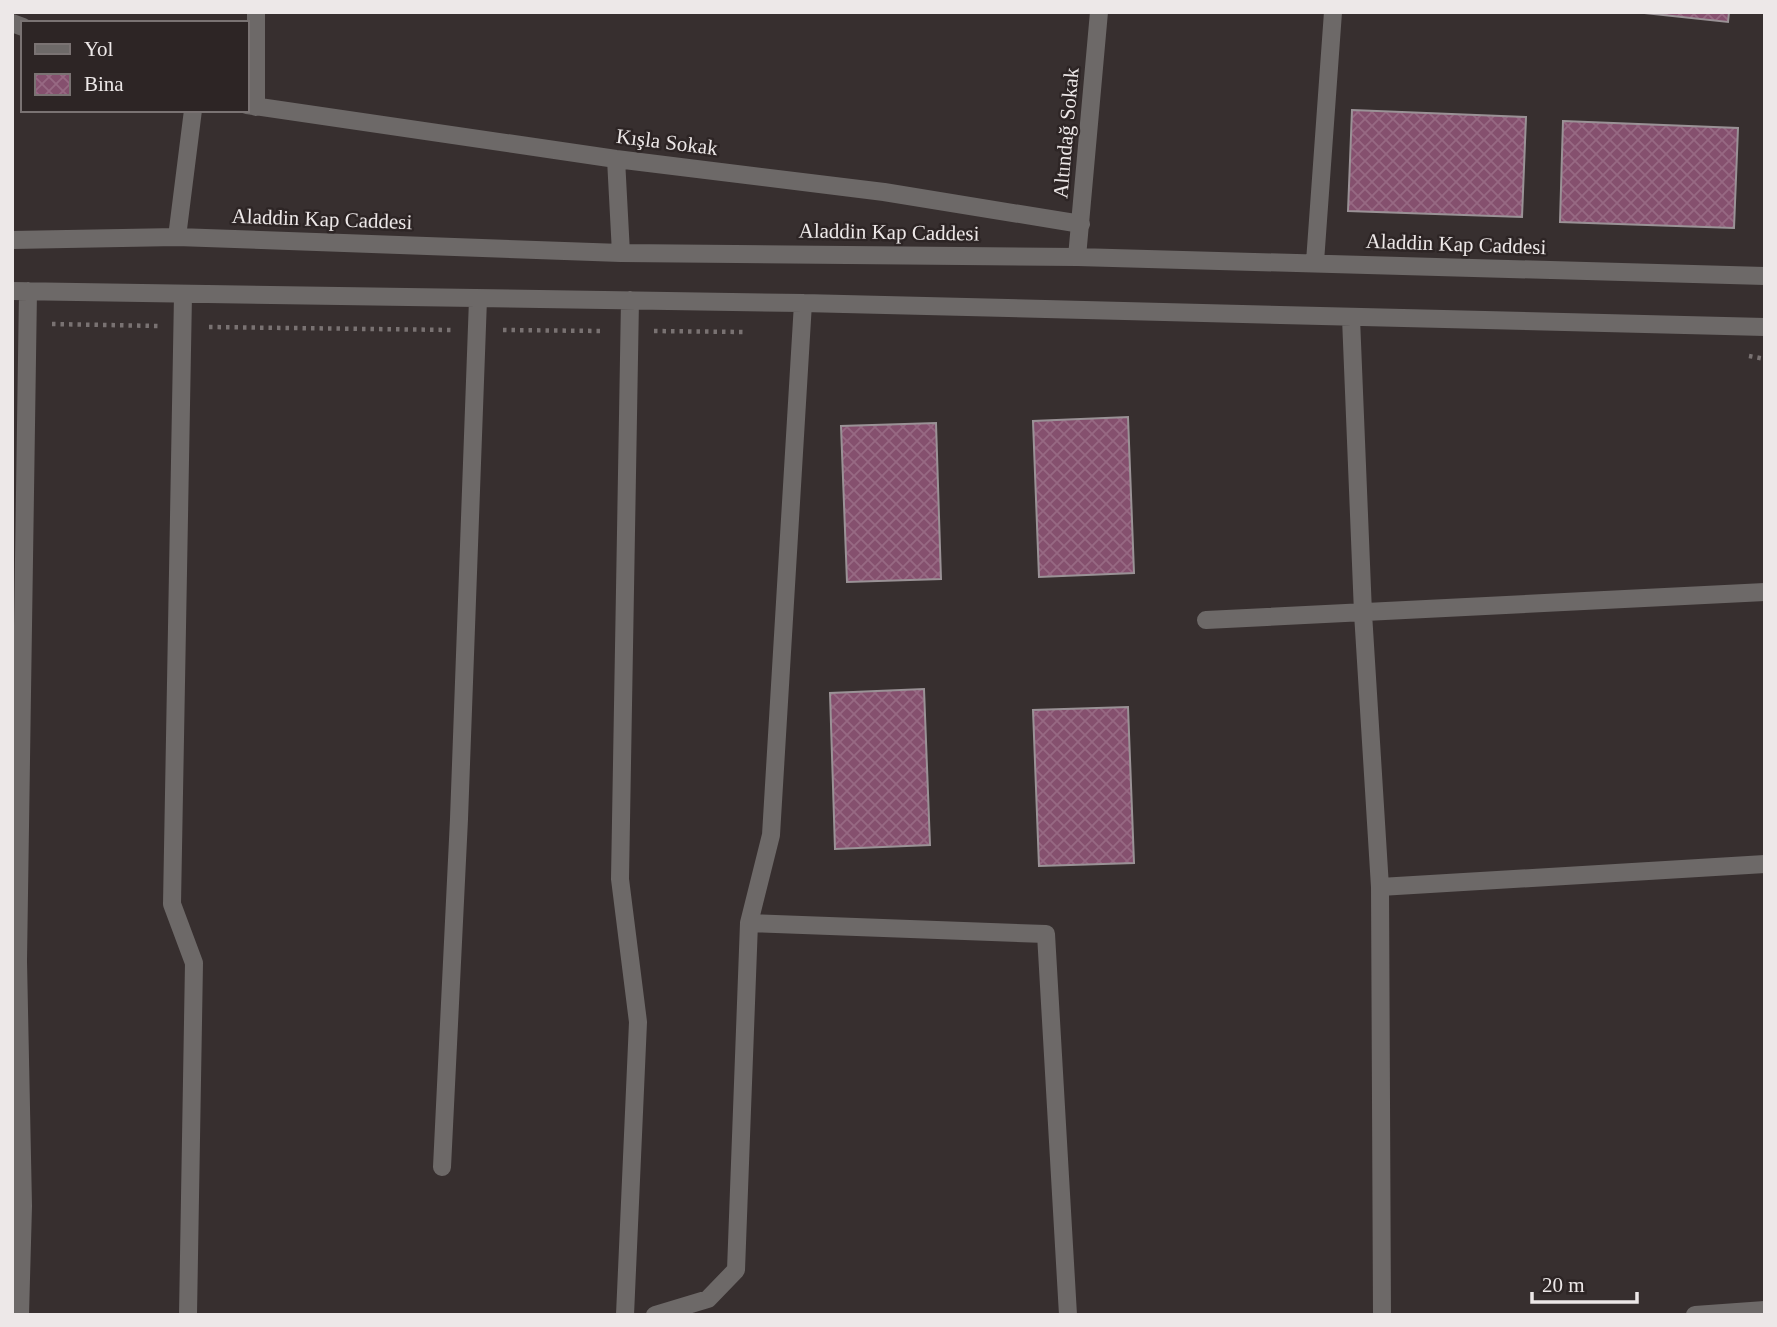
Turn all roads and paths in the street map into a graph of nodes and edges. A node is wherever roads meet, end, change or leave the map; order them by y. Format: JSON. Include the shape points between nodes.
{"nodes":[{"id":1,"x":256,"y":12,"type":"edge"},
{"id":2,"x":1099,"y":12,"type":"edge"},
{"id":3,"x":1334,"y":12,"type":"edge"},
{"id":4,"x":251,"y":106,"type":"edge"},
{"id":5,"x":193,"y":112,"type":"edge"},
{"id":6,"x":616,"y":159,"type":"junction"},
{"id":7,"x":1081,"y":224,"type":"junction"},
{"id":8,"x":177,"y":237,"type":"junction"},
{"id":9,"x":12,"y":240,"type":"edge"},
{"id":10,"x":621,"y":253,"type":"junction"},
{"id":11,"x":1077,"y":257,"type":"junction"},
{"id":12,"x":1315,"y":262,"type":"junction"},
{"id":13,"x":1765,"y":276,"type":"edge"},
{"id":14,"x":20,"y":291,"type":"edge"},
{"id":15,"x":183,"y":295,"type":"junction"},
{"id":16,"x":478,"y":299,"type":"junction"},
{"id":17,"x":630,"y":300,"type":"junction"},
{"id":18,"x":803,"y":303,"type":"junction"},
{"id":19,"x":1351,"y":318,"type":"junction"},
{"id":20,"x":28,"y":324,"type":"junction"},
{"id":21,"x":183,"y":326,"type":"junction"},
{"id":22,"x":1765,"y":327,"type":"edge"},
{"id":23,"x":478,"y":330,"type":"junction"},
{"id":24,"x":630,"y":331,"type":"junction"},
{"id":25,"x":749,"y":332,"type":"dead end"},
{"id":26,"x":1742,"y":355,"type":"dead end"},
{"id":27,"x":1765,"y":359,"type":"edge"},
{"id":28,"x":1765,"y":592,"type":"edge"},
{"id":29,"x":1363,"y":613,"type":"junction"},
{"id":30,"x":1206,"y":620,"type":"dead end"},
{"id":31,"x":1765,"y":864,"type":"edge"},
{"id":32,"x":1380,"y":887,"type":"junction"},
{"id":33,"x":749,"y":923,"type":"junction"},
{"id":34,"x":442,"y":1167,"type":"dead end"},
{"id":35,"x":1765,"y":1310,"type":"edge"},
{"id":36,"x":20,"y":1315,"type":"edge"},
{"id":37,"x":188,"y":1315,"type":"edge"},
{"id":38,"x":625,"y":1315,"type":"edge"},
{"id":39,"x":655,"y":1315,"type":"edge"},
{"id":40,"x":1068,"y":1315,"type":"edge"},
{"id":41,"x":1382,"y":1315,"type":"edge"},
{"id":42,"x":1695,"y":1315,"type":"edge"}],
"edges":[{"from":1,"to":4,"type":"street"},
{"from":2,"to":7,"type":"street","name":"Altındağ Sokak"},
{"from":3,"to":12,"type":"street"},
{"from":4,"to":6,"type":"street","name":"Kışla Sokak"},
{"from":5,"to":8,"type":"street"},
{"from":6,"to":7,"type":"street","name":"Kışla Sokak","via":[[884,192]]},
{"from":6,"to":10,"type":"street"},
{"from":7,"to":11,"type":"street","name":"Altındağ Sokak"},
{"from":8,"to":9,"type":"street","name":"Aladdin Kap Caddesi"},
{"from":8,"to":10,"type":"street","name":"Aladdin Kap Caddesi"},
{"from":10,"to":11,"type":"street","name":"Aladdin Kap Caddesi"},
{"from":11,"to":12,"type":"street","name":"Aladdin Kap Caddesi"},
{"from":12,"to":13,"type":"street","name":"Aladdin Kap Caddesi"},
{"from":14,"to":15,"type":"street"},
{"from":14,"to":20,"type":"street"},
{"from":15,"to":16,"type":"street"},
{"from":15,"to":21,"type":"street"},
{"from":16,"to":17,"type":"street"},
{"from":16,"to":23,"type":"street"},
{"from":17,"to":18,"type":"street"},
{"from":17,"to":24,"type":"street"},
{"from":18,"to":19,"type":"street"},
{"from":18,"to":33,"type":"street","via":[[771,835]]},
{"from":19,"to":22,"type":"street"},
{"from":19,"to":29,"type":"street"},
{"from":20,"to":21,"type":"path"},
{"from":20,"to":36,"type":"street","via":[[19,961]]},
{"from":21,"to":23,"type":"path"},
{"from":21,"to":37,"type":"street","via":[[172,904],[194,963]]},
{"from":23,"to":24,"type":"path"},
{"from":23,"to":34,"type":"street"},
{"from":24,"to":25,"type":"path"},
{"from":24,"to":38,"type":"street","via":[[620,879],[638,1022]]},
{"from":26,"to":27,"type":"path"},
{"from":28,"to":29,"type":"street"},
{"from":29,"to":30,"type":"street"},
{"from":29,"to":32,"type":"street"},
{"from":31,"to":32,"type":"street"},
{"from":32,"to":41,"type":"street"},
{"from":33,"to":39,"type":"street","via":[[736,1270],[708,1299]]},
{"from":33,"to":40,"type":"street","via":[[1045,934]]},
{"from":35,"to":42,"type":"street"}]}
